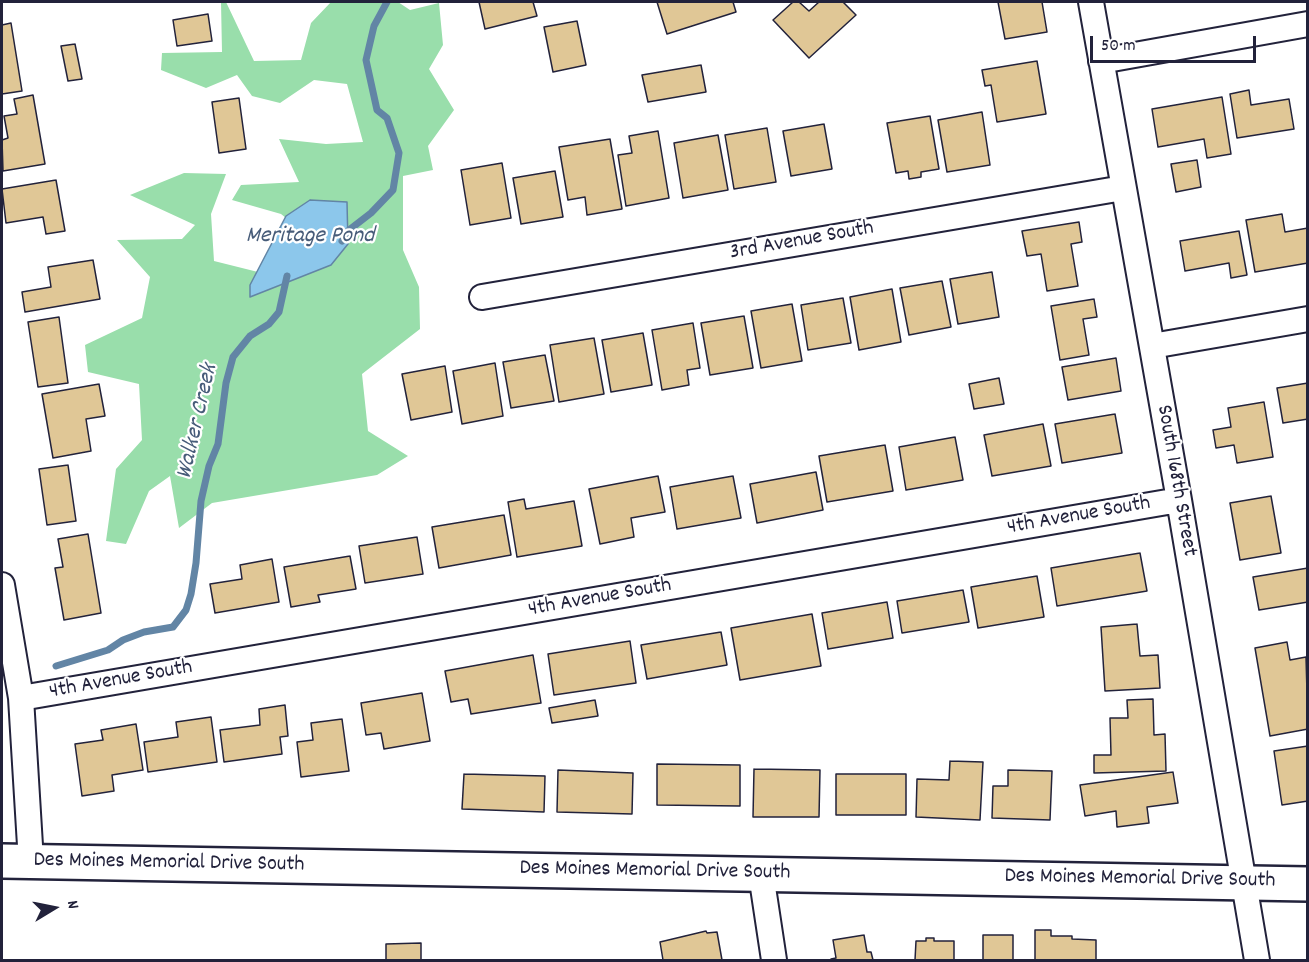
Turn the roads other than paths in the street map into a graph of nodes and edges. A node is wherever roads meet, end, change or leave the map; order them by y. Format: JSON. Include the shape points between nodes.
{"nodes":[{"id":1,"x":1091,"y":2,"type":"edge"},
{"id":2,"x":1308,"y":24,"type":"edge"},
{"id":3,"x":1101,"y":61,"type":"junction"},
{"id":4,"x":1123,"y":188,"type":"junction"},
{"id":5,"x":482,"y":297,"type":"dead end"},
{"id":6,"x":1308,"y":319,"type":"edge"},
{"id":7,"x":1152,"y":346,"type":"junction"},
{"id":8,"x":1179,"y":500,"type":"junction"},
{"id":9,"x":2,"y":585,"type":"edge"},
{"id":10,"x":21,"y":698,"type":"junction"},
{"id":11,"x":16,"y":861,"type":"edge"},
{"id":12,"x":761,"y":874,"type":"junction"},
{"id":13,"x":1244,"y":882,"type":"junction"},
{"id":14,"x":1308,"y":884,"type":"edge"},
{"id":15,"x":774,"y":960,"type":"edge"},
{"id":16,"x":1257,"y":960,"type":"edge"}],
"edges":[{"from":1,"to":3,"type":"street","name":"South 168th Street"},
{"from":2,"to":3,"type":"street"},
{"from":3,"to":4,"type":"street","name":"South 168th Street"},
{"from":4,"to":5,"type":"street","name":"3rd Avenue South"},
{"from":4,"to":7,"type":"street","name":"South 168th Street"},
{"from":6,"to":7,"type":"street"},
{"from":7,"to":8,"type":"street","name":"South 168th Street"},
{"from":8,"to":10,"type":"street","name":"4th Avenue South"},
{"from":8,"to":13,"type":"street","name":"South 168th Street"},
{"from":9,"to":10,"type":"street"},
{"from":10,"to":11,"type":"street"},
{"from":11,"to":12,"type":"main road","name":"Des Moines Memorial Drive South"},
{"from":12,"to":13,"type":"main road","name":"Des Moines Memorial Drive South"},
{"from":12,"to":15,"type":"street"},
{"from":13,"to":14,"type":"main road","name":"Des Moines Memorial Drive South"},
{"from":13,"to":16,"type":"street","name":"South 168th Street"}]}
